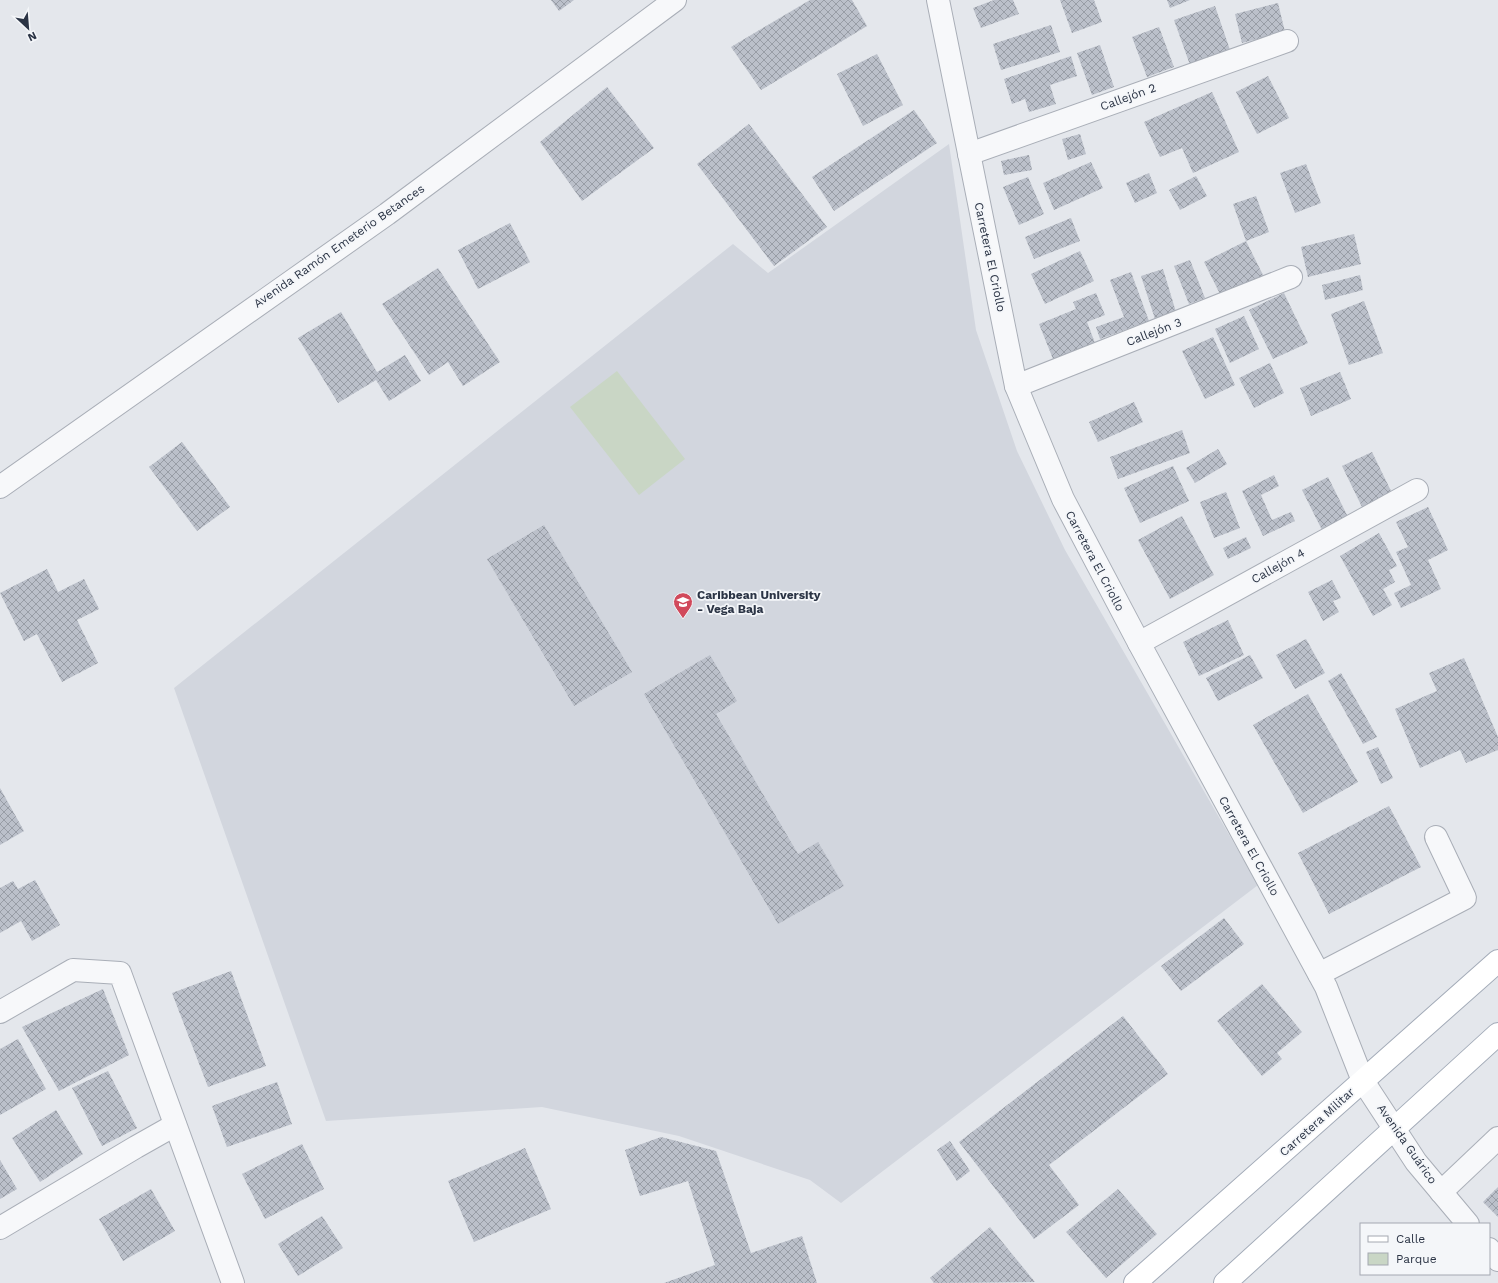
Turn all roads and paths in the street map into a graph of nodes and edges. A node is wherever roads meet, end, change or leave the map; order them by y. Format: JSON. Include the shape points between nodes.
{"nodes":[{"id":1,"x":675,"y":0,"type":"edge"},
{"id":2,"x":938,"y":0,"type":"edge"},
{"id":3,"x":1287,"y":41,"type":"dead end"},
{"id":4,"x":969,"y":154,"type":"junction"},
{"id":5,"x":1291,"y":277,"type":"dead end"},
{"id":6,"x":1016,"y":386,"type":"junction"},
{"id":7,"x":0,"y":487,"type":"edge"},
{"id":8,"x":1417,"y":490,"type":"dead end"},
{"id":9,"x":1139,"y":643,"type":"junction"},
{"id":10,"x":1436,"y":837,"type":"dead end"},
{"id":11,"x":1498,"y":961,"type":"edge"},
{"id":12,"x":1319,"y":974,"type":"junction"},
{"id":13,"x":0,"y":1012,"type":"edge"},
{"id":14,"x":1498,"y":1034,"type":"edge"},
{"id":15,"x":1363,"y":1081,"type":"junction"},
{"id":16,"x":176,"y":1125,"type":"junction"},
{"id":17,"x":1394,"y":1128,"type":"junction"},
{"id":18,"x":1498,"y":1138,"type":"edge"},
{"id":19,"x":1441,"y":1192,"type":"junction"},
{"id":20,"x":1467,"y":1223,"type":"edge"},
{"id":21,"x":0,"y":1228,"type":"edge"},
{"id":22,"x":1490,"y":1250,"type":"edge"},
{"id":23,"x":1498,"y":1260,"type":"edge"},
{"id":24,"x":234,"y":1283,"type":"edge"},
{"id":25,"x":1135,"y":1283,"type":"edge"},
{"id":26,"x":1225,"y":1283,"type":"edge"}],
"edges":[{"from":1,"to":7,"type":"street","name":"Avenida Ramón Emeterio Betances","via":[[387,214]]},
{"from":2,"to":4,"type":"street","name":"Carretera El Criollo"},
{"from":3,"to":4,"type":"street","name":"Callejón 2"},
{"from":4,"to":6,"type":"street","name":"Carretera El Criollo"},
{"from":5,"to":6,"type":"street","name":"Callejón 3"},
{"from":6,"to":9,"type":"street","name":"Carretera El Criollo","via":[[1063,499]]},
{"from":8,"to":9,"type":"street","name":"Callejón 4"},
{"from":9,"to":12,"type":"street","name":"Carretera El Criollo"},
{"from":10,"to":12,"type":"street","via":[[1465,898]]},
{"from":11,"to":15,"type":"main road","name":"Carretera Militar"},
{"from":12,"to":15,"type":"street","name":"Carretera El Criollo"},
{"from":13,"to":16,"type":"street","via":[[73,970],[120,972]]},
{"from":14,"to":17,"type":"main road"},
{"from":15,"to":17,"type":"street","name":"Avenida Guárico"},
{"from":15,"to":25,"type":"main road","name":"Carretera Militar"},
{"from":16,"to":21,"type":"street"},
{"from":16,"to":24,"type":"street"},
{"from":17,"to":19,"type":"street","name":"Avenida Guárico","via":[[1416,1162]]},
{"from":17,"to":26,"type":"main road"},
{"from":18,"to":19,"type":"street"},
{"from":19,"to":20,"type":"street","name":"Avenida Guárico"},
{"from":22,"to":23,"type":"street"}]}
